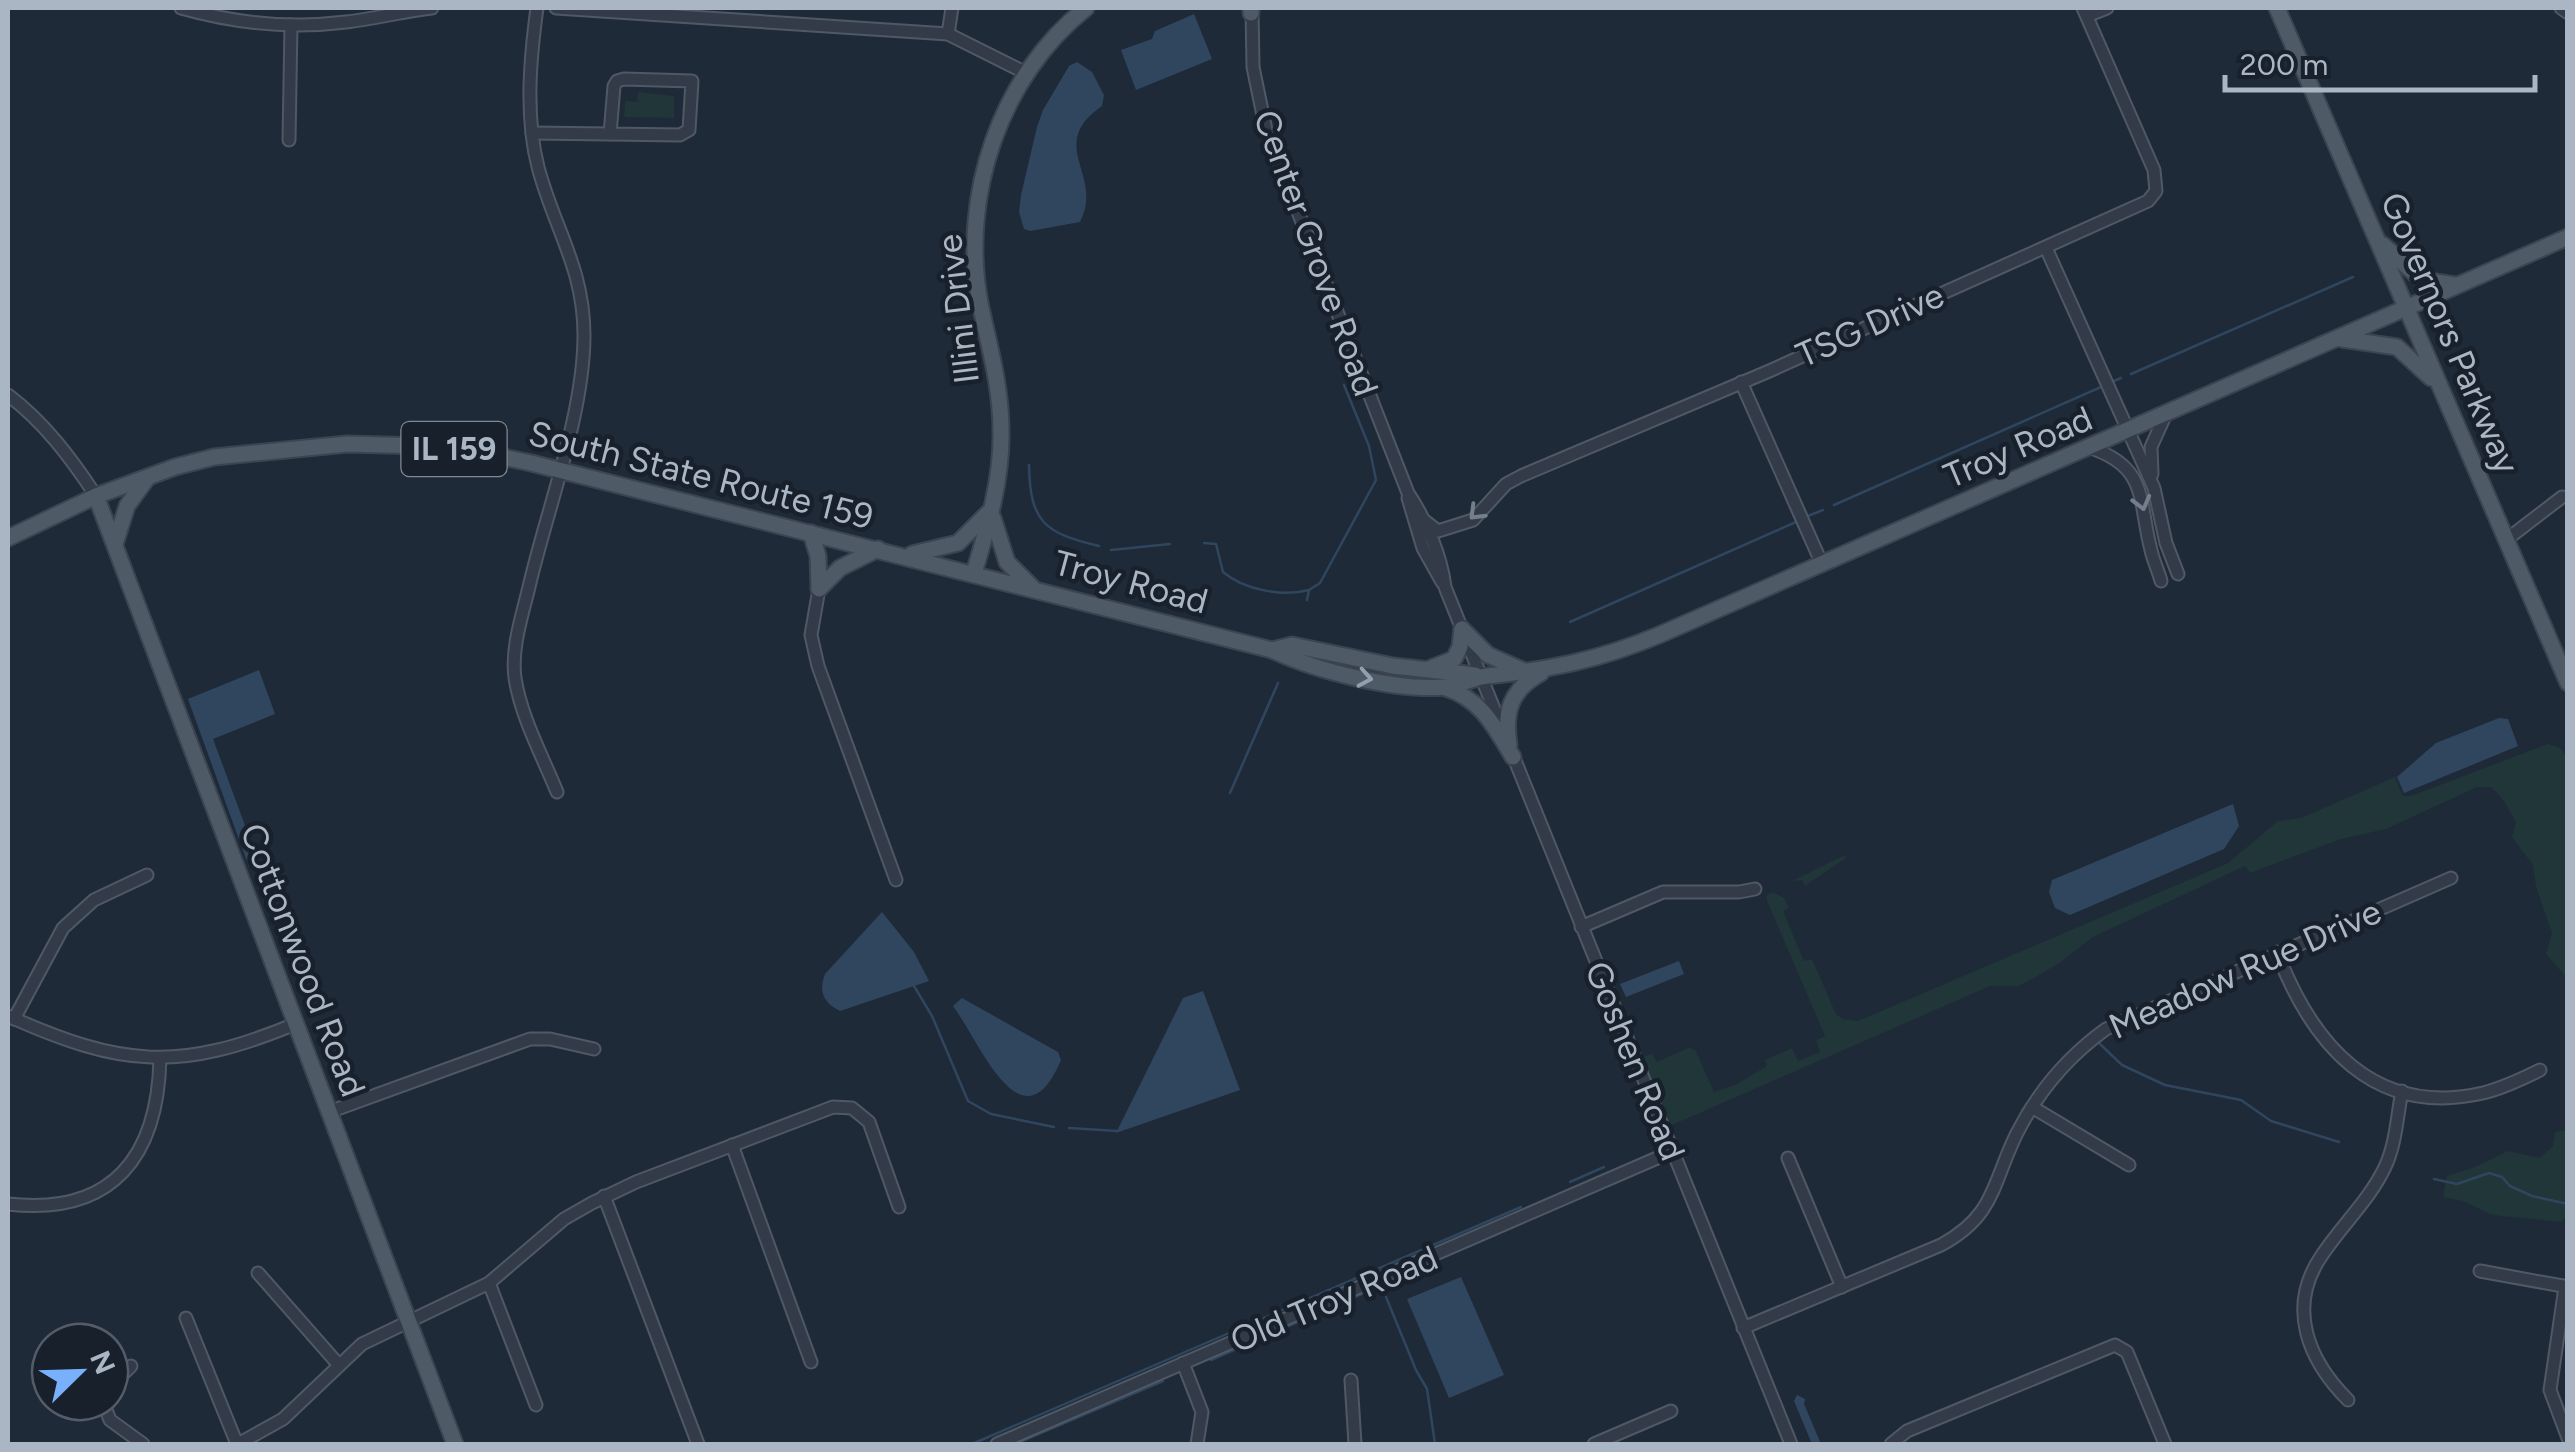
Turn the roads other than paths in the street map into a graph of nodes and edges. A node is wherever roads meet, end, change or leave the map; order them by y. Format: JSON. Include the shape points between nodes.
{"nodes":[{"id":1,"x":180,"y":8,"type":"edge"},
{"id":2,"x":432,"y":8,"type":"edge"},
{"id":3,"x":537,"y":8,"type":"edge"},
{"id":4,"x":556,"y":8,"type":"edge"},
{"id":5,"x":952,"y":8,"type":"edge"},
{"id":6,"x":1086,"y":8,"type":"edge"},
{"id":7,"x":2107,"y":8,"type":"edge"},
{"id":8,"x":2277,"y":8,"type":"edge"},
{"id":9,"x":2561,"y":8,"type":"edge"},
{"id":10,"x":623,"y":9,"type":"edge"},
{"id":11,"x":1251,"y":9,"type":"edge"},
{"id":12,"x":2085,"y":12,"type":"edge"},
{"id":13,"x":708,"y":13,"type":"edge"},
{"id":14,"x":2568,"y":13,"type":"edge"},
{"id":15,"x":291,"y":26,"type":"junction"},
{"id":16,"x":948,"y":34,"type":"junction"},
{"id":17,"x":1026,"y":73,"type":"junction"},
{"id":18,"x":532,"y":133,"type":"junction"},
{"id":19,"x":610,"y":134,"type":"junction"},
{"id":20,"x":289,"y":140,"type":"dead end"},
{"id":21,"x":2568,"y":237,"type":"edge"},
{"id":22,"x":2377,"y":239,"type":"junction"},
{"id":23,"x":2046,"y":248,"type":"junction"},
{"id":24,"x":2459,"y":285,"type":"junction"},
{"id":25,"x":2406,"y":308,"type":"junction"},
{"id":26,"x":2338,"y":339,"type":"junction"},
{"id":27,"x":1741,"y":382,"type":"junction"},
{"id":28,"x":2441,"y":389,"type":"junction"},
{"id":29,"x":8,"y":395,"type":"edge"},
{"id":30,"x":2165,"y":416,"type":"junction"},
{"id":31,"x":2129,"y":431,"type":"junction"},
{"id":32,"x":2091,"y":448,"type":"junction"},
{"id":33,"x":558,"y":470,"type":"junction"},
{"id":34,"x":148,"y":477,"type":"junction"},
{"id":35,"x":2154,"y":488,"type":"junction"},
{"id":36,"x":1408,"y":493,"type":"junction"},
{"id":37,"x":96,"y":496,"type":"junction"},
{"id":38,"x":2562,"y":497,"type":"dead end"},
{"id":39,"x":1418,"y":508,"type":"junction"},
{"id":40,"x":992,"y":509,"type":"junction"},
{"id":41,"x":812,"y":533,"type":"junction"},
{"id":42,"x":8,"y":538,"type":"edge"},
{"id":43,"x":2506,"y":540,"type":"junction"},
{"id":44,"x":114,"y":544,"type":"junction"},
{"id":45,"x":878,"y":549,"type":"junction"},
{"id":46,"x":903,"y":555,"type":"junction"},
{"id":47,"x":1822,"y":564,"type":"junction"},
{"id":48,"x":974,"y":572,"type":"junction"},
{"id":49,"x":2178,"y":574,"type":"dead end"},
{"id":50,"x":2161,"y":581,"type":"dead end"},
{"id":51,"x":1445,"y":586,"type":"junction"},
{"id":52,"x":818,"y":588,"type":"junction"},
{"id":53,"x":1032,"y":588,"type":"junction"},
{"id":54,"x":1462,"y":629,"type":"junction"},
{"id":55,"x":1272,"y":650,"type":"junction"},
{"id":56,"x":1426,"y":669,"type":"junction"},
{"id":57,"x":1539,"y":672,"type":"junction"},
{"id":58,"x":2565,"y":672,"type":"edge"},
{"id":59,"x":1482,"y":676,"type":"junction"},
{"id":60,"x":1446,"y":688,"type":"junction"},
{"id":61,"x":1512,"y":753,"type":"junction"},
{"id":62,"x":557,"y":792,"type":"dead end"},
{"id":63,"x":147,"y":876,"type":"dead end"},
{"id":64,"x":2450,"y":878,"type":"dead end"},
{"id":65,"x":896,"y":880,"type":"dead end"},
{"id":66,"x":1755,"y":889,"type":"dead end"},
{"id":67,"x":1581,"y":927,"type":"junction"},
{"id":68,"x":2276,"y":952,"type":"junction"},
{"id":69,"x":11,"y":1018,"type":"edge"},
{"id":70,"x":295,"y":1024,"type":"junction"},
{"id":71,"x":594,"y":1050,"type":"dead end"},
{"id":72,"x":160,"y":1058,"type":"junction"},
{"id":73,"x":2540,"y":1070,"type":"dead end"},
{"id":74,"x":2402,"y":1091,"type":"junction"},
{"id":75,"x":2032,"y":1107,"type":"junction"},
{"id":76,"x":329,"y":1112,"type":"junction"},
{"id":77,"x":732,"y":1146,"type":"junction"},
{"id":78,"x":1671,"y":1152,"type":"junction"},
{"id":79,"x":1788,"y":1158,"type":"dead end"},
{"id":80,"x":2128,"y":1166,"type":"dead end"},
{"id":81,"x":604,"y":1196,"type":"junction"},
{"id":82,"x":8,"y":1204,"type":"edge"},
{"id":83,"x":898,"y":1207,"type":"dead end"},
{"id":84,"x":2480,"y":1271,"type":"dead end"},
{"id":85,"x":258,"y":1272,"type":"dead end"},
{"id":86,"x":489,"y":1283,"type":"junction"},
{"id":87,"x":1842,"y":1287,"type":"junction"},
{"id":88,"x":2566,"y":1287,"type":"edge"},
{"id":89,"x":186,"y":1318,"type":"dead end"},
{"id":90,"x":408,"y":1320,"type":"junction"},
{"id":91,"x":1743,"y":1328,"type":"junction"},
{"id":92,"x":811,"y":1362,"type":"dead end"},
{"id":93,"x":1184,"y":1363,"type":"junction"},
{"id":94,"x":338,"y":1364,"type":"junction"},
{"id":95,"x":1351,"y":1380,"type":"dead end"},
{"id":96,"x":2348,"y":1400,"type":"dead end"},
{"id":97,"x":536,"y":1405,"type":"dead end"},
{"id":98,"x":1671,"y":1411,"type":"dead end"},
{"id":99,"x":113,"y":1422,"type":"edge"},
{"id":100,"x":2568,"y":1438,"type":"edge"},
{"id":101,"x":143,"y":1444,"type":"edge"},
{"id":102,"x":237,"y":1444,"type":"edge"},
{"id":103,"x":455,"y":1444,"type":"edge"},
{"id":104,"x":698,"y":1444,"type":"edge"},
{"id":105,"x":997,"y":1444,"type":"edge"},
{"id":106,"x":1198,"y":1444,"type":"edge"},
{"id":107,"x":1355,"y":1444,"type":"edge"},
{"id":108,"x":1594,"y":1444,"type":"edge"},
{"id":109,"x":1791,"y":1444,"type":"edge"},
{"id":110,"x":1890,"y":1444,"type":"edge"},
{"id":111,"x":2165,"y":1444,"type":"edge"}],
"edges":[{"from":1,"to":15,"type":"street"},
{"from":2,"to":15,"type":"street"},
{"from":3,"to":18,"type":"street"},
{"from":4,"to":10,"type":"street"},
{"from":5,"to":16,"type":"street"},
{"from":6,"to":17,"type":"main road","name":"Illini Drive"},
{"from":7,"to":12,"type":"street"},
{"from":8,"to":22,"type":"main road","name":"Governors Parkway"},
{"from":9,"to":14,"type":"street"},
{"from":10,"to":13,"type":"street"},
{"from":11,"to":36,"type":"street","name":"Center Grove Road","via":[[1253,67],[1266,130]]},
{"from":12,"to":23,"type":"street","name":"TSG Drive","via":[[2154,170],[2156,191],[2136,208]]},
{"from":13,"to":16,"type":"street"},
{"from":15,"to":20,"type":"street"},
{"from":16,"to":17,"type":"street"},
{"from":17,"to":40,"type":"main road","name":"Illini Drive","via":[[993,143],[976,225],[980,304],[1000,408]]},
{"from":18,"to":19,"type":"street"},
{"from":18,"to":33,"type":"street","via":[[582,306],[583,362]]},
{"from":19,"to":19,"type":"street","via":[[686,132],[692,81],[617,80]]},
{"from":21,"to":24,"type":"main road","name":"Troy Road"},
{"from":22,"to":24,"type":"main road","via":[[2422,280]]},
{"from":22,"to":25,"type":"main road","name":"Governors Parkway"},
{"from":23,"to":27,"type":"street","name":"TSG Drive"},
{"from":23,"to":31,"type":"street"},
{"from":24,"to":25,"type":"main road","name":"Troy Road"},
{"from":25,"to":26,"type":"main road","name":"Troy Road"},
{"from":25,"to":28,"type":"main road","name":"Governors Parkway"},
{"from":26,"to":28,"type":"main road","via":[[2398,347]]},
{"from":26,"to":30,"type":"main road","name":"Troy Road"},
{"from":27,"to":39,"type":"street","name":"TSG Drive","one_way":true,"via":[[1506,484],[1465,525],[1438,531]]},
{"from":27,"to":47,"type":"street"},
{"from":28,"to":43,"type":"main road","name":"Governors Parkway"},
{"from":29,"to":37,"type":"street","via":[[57,442]]},
{"from":30,"to":31,"type":"main road","name":"Troy Road"},
{"from":30,"to":35,"type":"street","via":[[2151,447]]},
{"from":31,"to":32,"type":"main road","name":"Troy Road"},
{"from":31,"to":35,"type":"street"},
{"from":32,"to":47,"type":"main road","name":"Troy Road"},
{"from":32,"to":50,"type":"street","one_way":true,"via":[[2117,458],[2133,477]]},
{"from":33,"to":34,"type":"main road","name":"South State Route 159","number":"IL 159","via":[[479,452],[347,444],[214,457]]},
{"from":33,"to":41,"type":"main road","name":"South State Route 159","number":"IL 159"},
{"from":33,"to":62,"type":"street","via":[[515,655],[524,710]]},
{"from":34,"to":37,"type":"main road","name":"South State Route 159","number":"IL 159"},
{"from":34,"to":44,"type":"main road","via":[[127,506]]},
{"from":35,"to":49,"type":"street"},
{"from":36,"to":39,"type":"street","name":"Center Grove Road"},
{"from":36,"to":51,"type":"street","name":"Center Grove Road","via":[[1412,520]]},
{"from":37,"to":42,"type":"main road","name":"South State Route 159","number":"IL 159"},
{"from":37,"to":44,"type":"main road","name":"Cottonwood Road"},
{"from":38,"to":43,"type":"street"},
{"from":39,"to":51,"type":"street","name":"Center Grove Road"},
{"from":40,"to":46,"type":"main road","via":[[958,543]]},
{"from":40,"to":48,"type":"main road","name":"Illini Drive"},
{"from":40,"to":53,"type":"main road","via":[[1006,562]]},
{"from":41,"to":45,"type":"main road","name":"South State Route 159","number":"IL 159"},
{"from":41,"to":52,"type":"main road"},
{"from":43,"to":58,"type":"main road","name":"Governors Parkway"},
{"from":44,"to":70,"type":"main road","name":"Cottonwood Road"},
{"from":45,"to":46,"type":"main road","name":"South State Route 159","number":"IL 159"},
{"from":45,"to":52,"type":"main road"},
{"from":46,"to":48,"type":"main road","name":"South State Route 159","number":"IL 159"},
{"from":47,"to":57,"type":"main road","name":"Troy Road","via":[[1617,652]]},
{"from":48,"to":53,"type":"main road","name":"Troy Road"},
{"from":51,"to":54,"type":"street","name":"Center Grove Road"},
{"from":52,"to":65,"type":"street","via":[[811,635],[818,666]]},
{"from":53,"to":55,"type":"main road","name":"Troy Road"},
{"from":54,"to":56,"type":"main road","via":[[1454,659]]},
{"from":54,"to":57,"type":"main road","via":[[1500,663]]},
{"from":54,"to":59,"type":"street","name":"Center Grove Road"},
{"from":55,"to":56,"type":"main road","name":"Troy Road","via":[[1292,645]]},
{"from":55,"to":60,"type":"main road","name":"Troy Road","one_way":true,"via":[[1348,676]]},
{"from":56,"to":59,"type":"main road","name":"Troy Road"},
{"from":57,"to":59,"type":"main road","name":"Troy Road"},
{"from":57,"to":61,"type":"main road","via":[[1506,714]]},
{"from":59,"to":60,"type":"main road","name":"Troy Road"},
{"from":59,"to":61,"type":"street","name":"Goshen Road"},
{"from":60,"to":61,"type":"main road","via":[[1479,705]]},
{"from":61,"to":67,"type":"street","name":"Goshen Road"},
{"from":63,"to":69,"type":"street","via":[[94,900],[63,928]]},
{"from":64,"to":68,"type":"street","name":"Meadow Rue Drive"},
{"from":66,"to":67,"type":"street","via":[[1663,892]]},
{"from":67,"to":78,"type":"street","name":"Goshen Road"},
{"from":68,"to":74,"type":"street","via":[[2302,1010],[2329,1047],[2358,1071]]},
{"from":68,"to":75,"type":"street","name":"Meadow Rue Drive","via":[[2106,1029],[2059,1068]]},
{"from":69,"to":72,"type":"street","via":[[90,1049]]},
{"from":70,"to":72,"type":"street","via":[[230,1048]]},
{"from":70,"to":76,"type":"main road","name":"Cottonwood Road"},
{"from":71,"to":76,"type":"street","via":[[530,1040]]},
{"from":72,"to":82,"type":"street","via":[[151,1128],[125,1170],[73,1201]]},
{"from":73,"to":74,"type":"street","via":[[2481,1094],[2438,1098]]},
{"from":74,"to":96,"type":"street","via":[[2386,1165],[2320,1257],[2304,1303],[2311,1352]]},
{"from":75,"to":80,"type":"street"},
{"from":75,"to":87,"type":"street","name":"Meadow Rue Drive","via":[[1987,1206],[1971,1225]]},
{"from":76,"to":90,"type":"main road","name":"Cottonwood Road"},
{"from":77,"to":81,"type":"street"},
{"from":77,"to":83,"type":"street","via":[[833,1107],[852,1108],[869,1122]]},
{"from":77,"to":92,"type":"street"},
{"from":78,"to":91,"type":"street","name":"Goshen Road"},
{"from":78,"to":93,"type":"street","name":"Old Troy Road"},
{"from":79,"to":87,"type":"street"},
{"from":81,"to":86,"type":"street","via":[[564,1219]]},
{"from":81,"to":104,"type":"street"},
{"from":84,"to":88,"type":"street"},
{"from":85,"to":94,"type":"street"},
{"from":86,"to":90,"type":"street"},
{"from":86,"to":97,"type":"street"},
{"from":87,"to":91,"type":"street","name":"Meadow Rue Drive"},
{"from":88,"to":100,"type":"street","via":[[2550,1390]]},
{"from":89,"to":102,"type":"street"},
{"from":90,"to":94,"type":"street"},
{"from":90,"to":103,"type":"main road","name":"Cottonwood Road"},
{"from":91,"to":109,"type":"street","name":"Goshen Road"},
{"from":93,"to":105,"type":"street","name":"Old Troy Road"},
{"from":93,"to":106,"type":"street","via":[[1202,1412]]},
{"from":94,"to":102,"type":"street","via":[[283,1419]]},
{"from":95,"to":107,"type":"street"},
{"from":98,"to":108,"type":"street"},
{"from":99,"to":101,"type":"street"},
{"from":110,"to":111,"type":"street","via":[[2112,1346],[2124,1348]]}]}
